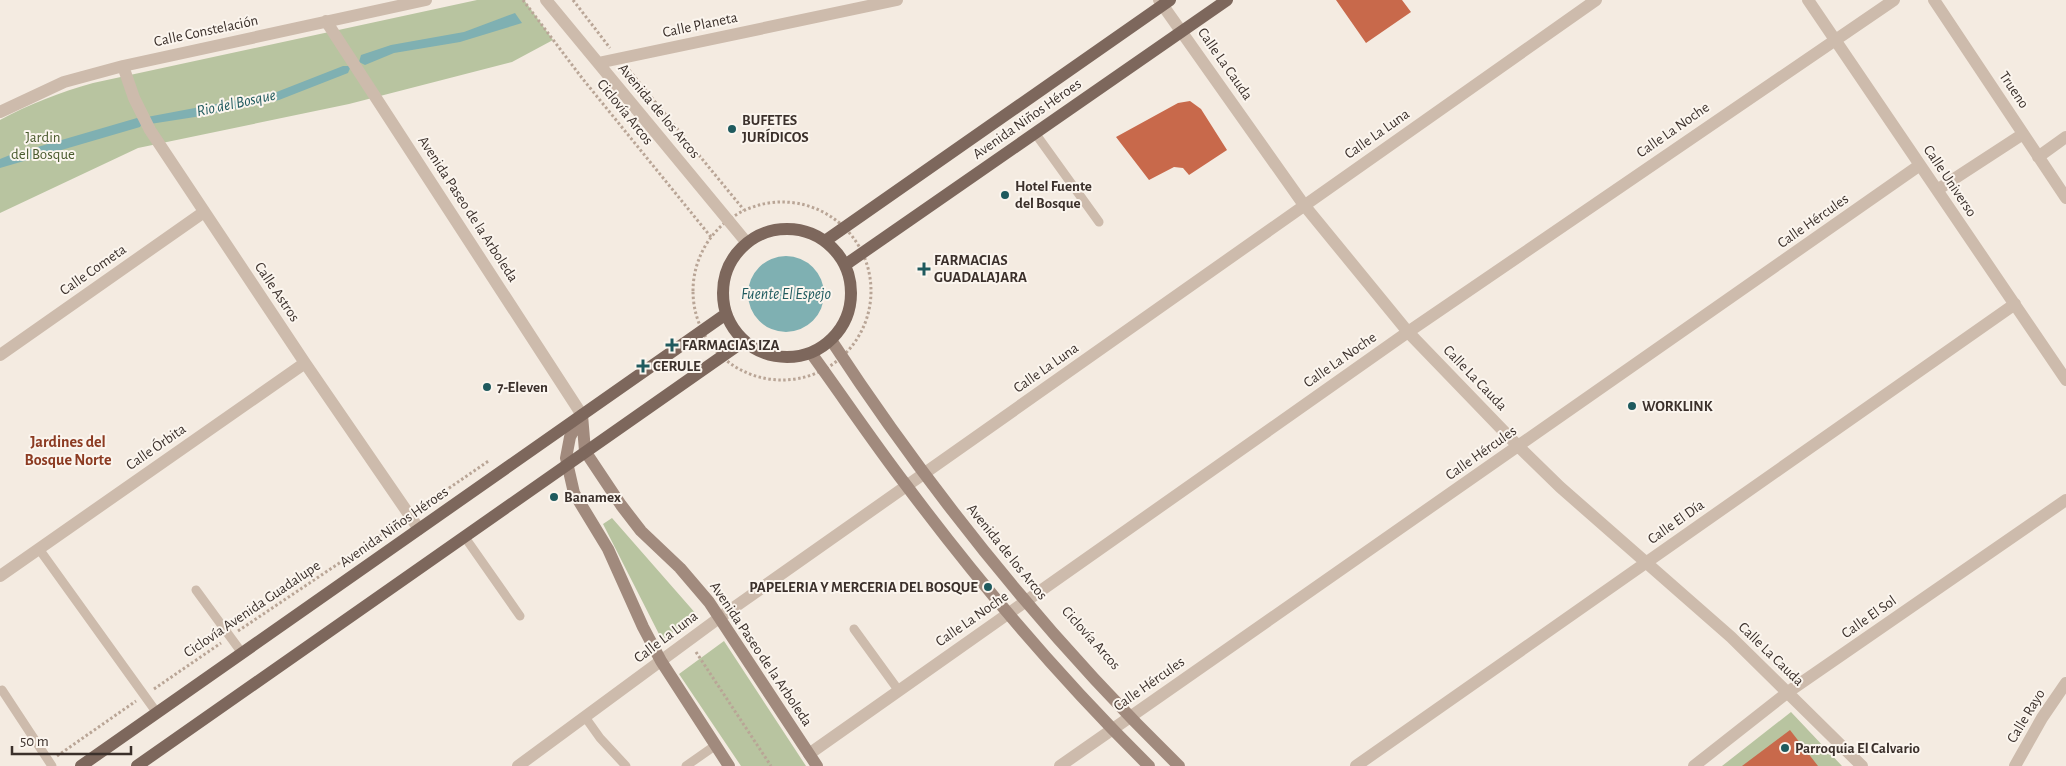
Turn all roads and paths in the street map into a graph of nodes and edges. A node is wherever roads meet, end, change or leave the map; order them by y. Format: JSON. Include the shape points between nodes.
{"nodes":[{"id":1,"x":426,"y":0,"type":"edge"},
{"id":2,"x":523,"y":0,"type":"edge"},
{"id":3,"x":546,"y":0,"type":"edge"},
{"id":4,"x":573,"y":0,"type":"edge"},
{"id":5,"x":897,"y":0,"type":"edge"},
{"id":6,"x":1228,"y":0,"type":"edge"},
{"id":7,"x":1596,"y":0,"type":"edge"},
{"id":8,"x":1808,"y":0,"type":"edge"},
{"id":9,"x":1894,"y":0,"type":"edge"},
{"id":10,"x":1934,"y":0,"type":"edge"},
{"id":11,"x":1164,"y":2,"type":"edge"},
{"id":12,"x":326,"y":21,"type":"junction"},
{"id":13,"x":1182,"y":32,"type":"junction"},
{"id":14,"x":1834,"y":39,"type":"junction"},
{"id":15,"x":619,"y":58,"type":"junction"},
{"id":16,"x":598,"y":63,"type":"junction"},
{"id":17,"x":123,"y":66,"type":"junction"},
{"id":18,"x":0,"y":112,"type":"edge"},
{"id":19,"x":1034,"y":133,"type":"junction"},
{"id":20,"x":2023,"y":134,"type":"junction"},
{"id":21,"x":2066,"y":137,"type":"edge"},
{"id":22,"x":2038,"y":157,"type":"junction"},
{"id":23,"x":1920,"y":166,"type":"junction"},
{"id":24,"x":1937,"y":190,"type":"junction"},
{"id":25,"x":2066,"y":198,"type":"edge"},
{"id":26,"x":1304,"y":205,"type":"junction"},
{"id":27,"x":744,"y":210,"type":"junction"},
{"id":28,"x":204,"y":212,"type":"junction"},
{"id":29,"x":728,"y":220,"type":"junction"},
{"id":30,"x":1099,"y":222,"type":"dead end"},
{"id":31,"x":845,"y":227,"type":"junction"},
{"id":32,"x":711,"y":237,"type":"junction"},
{"id":33,"x":825,"y":241,"type":"junction"},
{"id":34,"x":747,"y":243,"type":"junction"},
{"id":35,"x":863,"y":252,"type":"junction"},
{"id":36,"x":845,"y":265,"type":"junction"},
{"id":37,"x":2015,"y":304,"type":"junction"},
{"id":38,"x":726,"y":314,"type":"junction"},
{"id":39,"x":689,"y":326,"type":"dead end"},
{"id":40,"x":699,"y":326,"type":"junction"},
{"id":41,"x":1408,"y":332,"type":"junction"},
{"id":42,"x":831,"y":340,"type":"junction"},
{"id":43,"x":744,"y":341,"type":"junction"},
{"id":44,"x":811,"y":353,"type":"junction"},
{"id":45,"x":0,"y":355,"type":"edge"},
{"id":46,"x":721,"y":356,"type":"junction"},
{"id":47,"x":848,"y":356,"type":"junction"},
{"id":48,"x":305,"y":363,"type":"junction"},
{"id":49,"x":824,"y":370,"type":"junction"},
{"id":50,"x":2066,"y":380,"type":"edge"},
{"id":51,"x":582,"y":415,"type":"junction"},
{"id":52,"x":1518,"y":446,"type":"junction"},
{"id":53,"x":585,"y":451,"type":"junction"},
{"id":54,"x":498,"y":454,"type":"dead end"},
{"id":55,"x":566,"y":464,"type":"junction"},
{"id":56,"x":924,"y":473,"type":"junction"},
{"id":57,"x":906,"y":486,"type":"junction"},
{"id":58,"x":2066,"y":500,"type":"edge"},
{"id":59,"x":410,"y":515,"type":"junction"},
{"id":60,"x":420,"y":529,"type":"junction"},
{"id":61,"x":464,"y":536,"type":"junction"},
{"id":62,"x":39,"y":549,"type":"junction"},
{"id":63,"x":1646,"y":563,"type":"junction"},
{"id":64,"x":0,"y":576,"type":"edge"},
{"id":65,"x":196,"y":590,"type":"dead end"},
{"id":66,"x":1025,"y":602,"type":"junction"},
{"id":67,"x":1007,"y":614,"type":"junction"},
{"id":68,"x":520,"y":616,"type":"dead end"},
{"id":69,"x":719,"y":618,"type":"junction"},
{"id":70,"x":854,"y":629,"type":"dead end"},
{"id":71,"x":230,"y":637,"type":"junction"},
{"id":72,"x":688,"y":640,"type":"junction"},
{"id":73,"x":242,"y":653,"type":"junction"},
{"id":74,"x":661,"y":661,"type":"junction"},
{"id":75,"x":2066,"y":683,"type":"edge"},
{"id":76,"x":2,"y":690,"type":"dead end"},
{"id":77,"x":898,"y":691,"type":"junction"},
{"id":78,"x":1788,"y":692,"type":"junction"},
{"id":79,"x":144,"y":695,"type":"junction"},
{"id":80,"x":157,"y":713,"type":"junction"},
{"id":81,"x":585,"y":717,"type":"junction"},
{"id":82,"x":1130,"y":718,"type":"junction"},
{"id":83,"x":1112,"y":730,"type":"junction"},
{"id":84,"x":716,"y":745,"type":"junction"},
{"id":85,"x":809,"y":754,"type":"junction"},
{"id":86,"x":51,"y":764,"type":"edge"},
{"id":87,"x":81,"y":766,"type":"edge"},
{"id":88,"x":137,"y":766,"type":"edge"},
{"id":89,"x":518,"y":766,"type":"edge"},
{"id":90,"x":626,"y":766,"type":"edge"},
{"id":91,"x":686,"y":766,"type":"edge"},
{"id":92,"x":729,"y":766,"type":"edge"},
{"id":93,"x":771,"y":766,"type":"edge"},
{"id":94,"x":817,"y":766,"type":"edge"},
{"id":95,"x":1060,"y":766,"type":"edge"},
{"id":96,"x":1149,"y":766,"type":"edge"},
{"id":97,"x":1179,"y":766,"type":"edge"},
{"id":98,"x":1356,"y":766,"type":"edge"},
{"id":99,"x":1694,"y":766,"type":"edge"},
{"id":100,"x":1862,"y":766,"type":"edge"},
{"id":101,"x":2015,"y":766,"type":"edge"}],
"edges":[{"from":1,"to":12,"type":"street","name":"Calle Constelación"},
{"from":2,"to":32,"type":"path","name":"Ciclovía Arcos"},
{"from":3,"to":16,"type":"street","name":"Avenida de los Arcos"},
{"from":4,"to":15,"type":"path","name":"Ciclovía Arcos"},
{"from":5,"to":15,"type":"street","name":"Calle Planeta"},
{"from":6,"to":13,"type":"main road","name":"Avenida Niños Héroes"},
{"from":7,"to":26,"type":"street","name":"Calle La Luna"},
{"from":8,"to":14,"type":"street","name":"Calle Universo"},
{"from":9,"to":14,"type":"street","name":"Calle La Noche"},
{"from":10,"to":20,"type":"street","name":"Trueno"},
{"from":11,"to":13,"type":"street","name":"Calle La Cauda"},
{"from":11,"to":31,"type":"main road","name":"Avenida Niños Héroes"},
{"from":12,"to":17,"type":"street","name":"Calle Constelación"},
{"from":12,"to":51,"type":"street","name":"Avenida Paseo de la Arboleda"},
{"from":13,"to":19,"type":"main road","name":"Avenida Niños Héroes"},
{"from":13,"to":26,"type":"street","name":"Calle La Cauda"},
{"from":14,"to":23,"type":"street","name":"Calle Universo"},
{"from":14,"to":41,"type":"street","name":"Calle La Noche"},
{"from":15,"to":16,"type":"street","name":"Calle Planeta"},
{"from":15,"to":27,"type":"path","name":"Ciclovía Arcos"},
{"from":16,"to":29,"type":"street","name":"Avenida de los Arcos"},
{"from":17,"to":18,"type":"street","name":"Calle Constelación","via":[[64,82]]},
{"from":17,"to":28,"type":"street","name":"Calle Astros","via":[[150,130]]},
{"from":19,"to":30,"type":"lane"},
{"from":19,"to":35,"type":"main road","name":"Avenida Niños Héroes"},
{"from":20,"to":22,"type":"street","name":"Trueno"},
{"from":20,"to":24,"type":"street"},
{"from":21,"to":22,"type":"street"},
{"from":22,"to":25,"type":"street","name":"Trueno"},
{"from":23,"to":24,"type":"street","name":"Calle Universo"},
{"from":23,"to":52,"type":"street","name":"Calle Hércules"},
{"from":24,"to":37,"type":"street","name":"Calle Universo"},
{"from":26,"to":41,"type":"street","name":"Calle La Cauda"},
{"from":26,"to":56,"type":"street","name":"Calle La Luna"},
{"from":27,"to":29,"type":"path"},
{"from":27,"to":31,"type":"path","via":[[761,204],[797,203],[815,208]]},
{"from":28,"to":45,"type":"street","name":"Calle Cometa"},
{"from":28,"to":48,"type":"street","name":"Calle Astros"},
{"from":29,"to":32,"type":"path"},
{"from":29,"to":34,"type":"street","name":"Avenida de los Arcos"},
{"from":31,"to":33,"type":"main road","name":"Avenida Niños Héroes"},
{"from":31,"to":35,"type":"path"},
{"from":32,"to":40,"type":"path","via":[[700,256],[694,277],[693,298]]},
{"from":33,"to":34,"type":"main road","via":[[794,229],[762,234]]},
{"from":33,"to":36,"type":"main road"},
{"from":34,"to":38,"type":"main road","via":[[727,271],[723,288]]},
{"from":35,"to":36,"type":"main road","name":"Avenida Niños Héroes"},
{"from":35,"to":47,"type":"path","via":[[870,272],[869,314]]},
{"from":36,"to":42,"type":"main road","via":[[852,290],[850,309]]},
{"from":37,"to":50,"type":"street","name":"Calle Universo"},
{"from":37,"to":63,"type":"street","name":"Calle El Día"},
{"from":38,"to":40,"type":"main road","name":"Avenida Niños Héroes"},
{"from":38,"to":43,"type":"main road"},
{"from":39,"to":40,"type":"path"},
{"from":40,"to":46,"type":"path"},
{"from":40,"to":51,"type":"main road","name":"Avenida Niños Héroes"},
{"from":41,"to":52,"type":"street","name":"Calle La Cauda"},
{"from":41,"to":66,"type":"street","name":"Calle La Noche"},
{"from":42,"to":44,"type":"main road"},
{"from":42,"to":47,"type":"street","name":"Avenida de los Arcos"},
{"from":43,"to":44,"type":"main road","via":[[769,355],[790,358]]},
{"from":43,"to":46,"type":"main road"},
{"from":44,"to":49,"type":"street"},
{"from":46,"to":49,"type":"path","via":[[748,374],[770,380],[792,380]]},
{"from":46,"to":53,"type":"main road"},
{"from":47,"to":49,"type":"path"},
{"from":47,"to":56,"type":"street","name":"Avenida de los Arcos"},
{"from":48,"to":59,"type":"street","name":"Calle Astros"},
{"from":48,"to":62,"type":"street","name":"Calle Órbita"},
{"from":49,"to":57,"type":"street"},
{"from":51,"to":53,"type":"street","name":"Avenida Paseo de la Arboleda"},
{"from":51,"to":55,"type":"street","via":[[570,437]]},
{"from":51,"to":60,"type":"main road","name":"Avenida Niños Héroes"},
{"from":52,"to":63,"type":"street","name":"Calle La Cauda"},
{"from":52,"to":82,"type":"street","name":"Calle Hércules"},
{"from":53,"to":55,"type":"main road"},
{"from":53,"to":69,"type":"street","name":"Avenida Paseo de la Arboleda","via":[[631,518],[680,568]]},
{"from":54,"to":59,"type":"path","name":"Ciclovía Avenida Guadalupe"},
{"from":55,"to":61,"type":"main road"},
{"from":55,"to":74,"type":"street","via":[[574,493],[608,548]]},
{"from":56,"to":57,"type":"street","name":"Calle La Luna"},
{"from":56,"to":66,"type":"street","name":"Avenida de los Arcos"},
{"from":57,"to":67,"type":"street"},
{"from":57,"to":69,"type":"street","name":"Calle La Luna"},
{"from":58,"to":78,"type":"street","name":"Calle El Sol"},
{"from":59,"to":60,"type":"street","name":"Calle Astros"},
{"from":59,"to":71,"type":"path","name":"Ciclovía Avenida Guadalupe"},
{"from":60,"to":73,"type":"main road","name":"Avenida Niños Héroes"},
{"from":61,"to":68,"type":"lane"},
{"from":61,"to":88,"type":"main road"},
{"from":62,"to":64,"type":"street","name":"Calle Órbita"},
{"from":62,"to":79,"type":"lane"},
{"from":63,"to":78,"type":"street","name":"Calle La Cauda"},
{"from":63,"to":98,"type":"street","name":"Calle El Día"},
{"from":65,"to":71,"type":"lane"},
{"from":66,"to":67,"type":"street","name":"Calle La Noche"},
{"from":66,"to":82,"type":"street","name":"Avenida de los Arcos"},
{"from":67,"to":77,"type":"street","name":"Calle La Noche"},
{"from":67,"to":83,"type":"street"},
{"from":69,"to":72,"type":"street","name":"Calle La Luna"},
{"from":69,"to":85,"type":"street","name":"Avenida Paseo de la Arboleda"},
{"from":70,"to":77,"type":"lane"},
{"from":71,"to":73,"type":"lane"},
{"from":71,"to":79,"type":"path","name":"Ciclovía Avenida Guadalupe"},
{"from":72,"to":74,"type":"street","name":"Calle La Luna"},
{"from":72,"to":93,"type":"path"},
{"from":73,"to":80,"type":"main road","name":"Avenida Niños Héroes"},
{"from":74,"to":81,"type":"street","name":"Calle La Luna"},
{"from":74,"to":84,"type":"street"},
{"from":75,"to":101,"type":"street","name":"Calle Rayo"},
{"from":76,"to":86,"type":"lane"},
{"from":77,"to":85,"type":"street","name":"Calle La Noche"},
{"from":78,"to":99,"type":"street","name":"Calle El Sol"},
{"from":78,"to":100,"type":"street","name":"Calle La Cauda"},
{"from":79,"to":80,"type":"lane"},
{"from":79,"to":86,"type":"path","name":"Ciclovía Avenida Guadalupe"},
{"from":80,"to":87,"type":"main road","name":"Avenida Niños Héroes"},
{"from":81,"to":89,"type":"street","name":"Calle La Luna"},
{"from":81,"to":90,"type":"lane"},
{"from":82,"to":83,"type":"street","name":"Calle Hércules"},
{"from":82,"to":97,"type":"street","name":"Avenida de los Arcos"},
{"from":83,"to":95,"type":"street","name":"Calle Hércules"},
{"from":83,"to":96,"type":"street"},
{"from":84,"to":91,"type":"lane"},
{"from":84,"to":92,"type":"street"},
{"from":85,"to":94,"type":"street","name":"Avenida Paseo de la Arboleda"}]}
